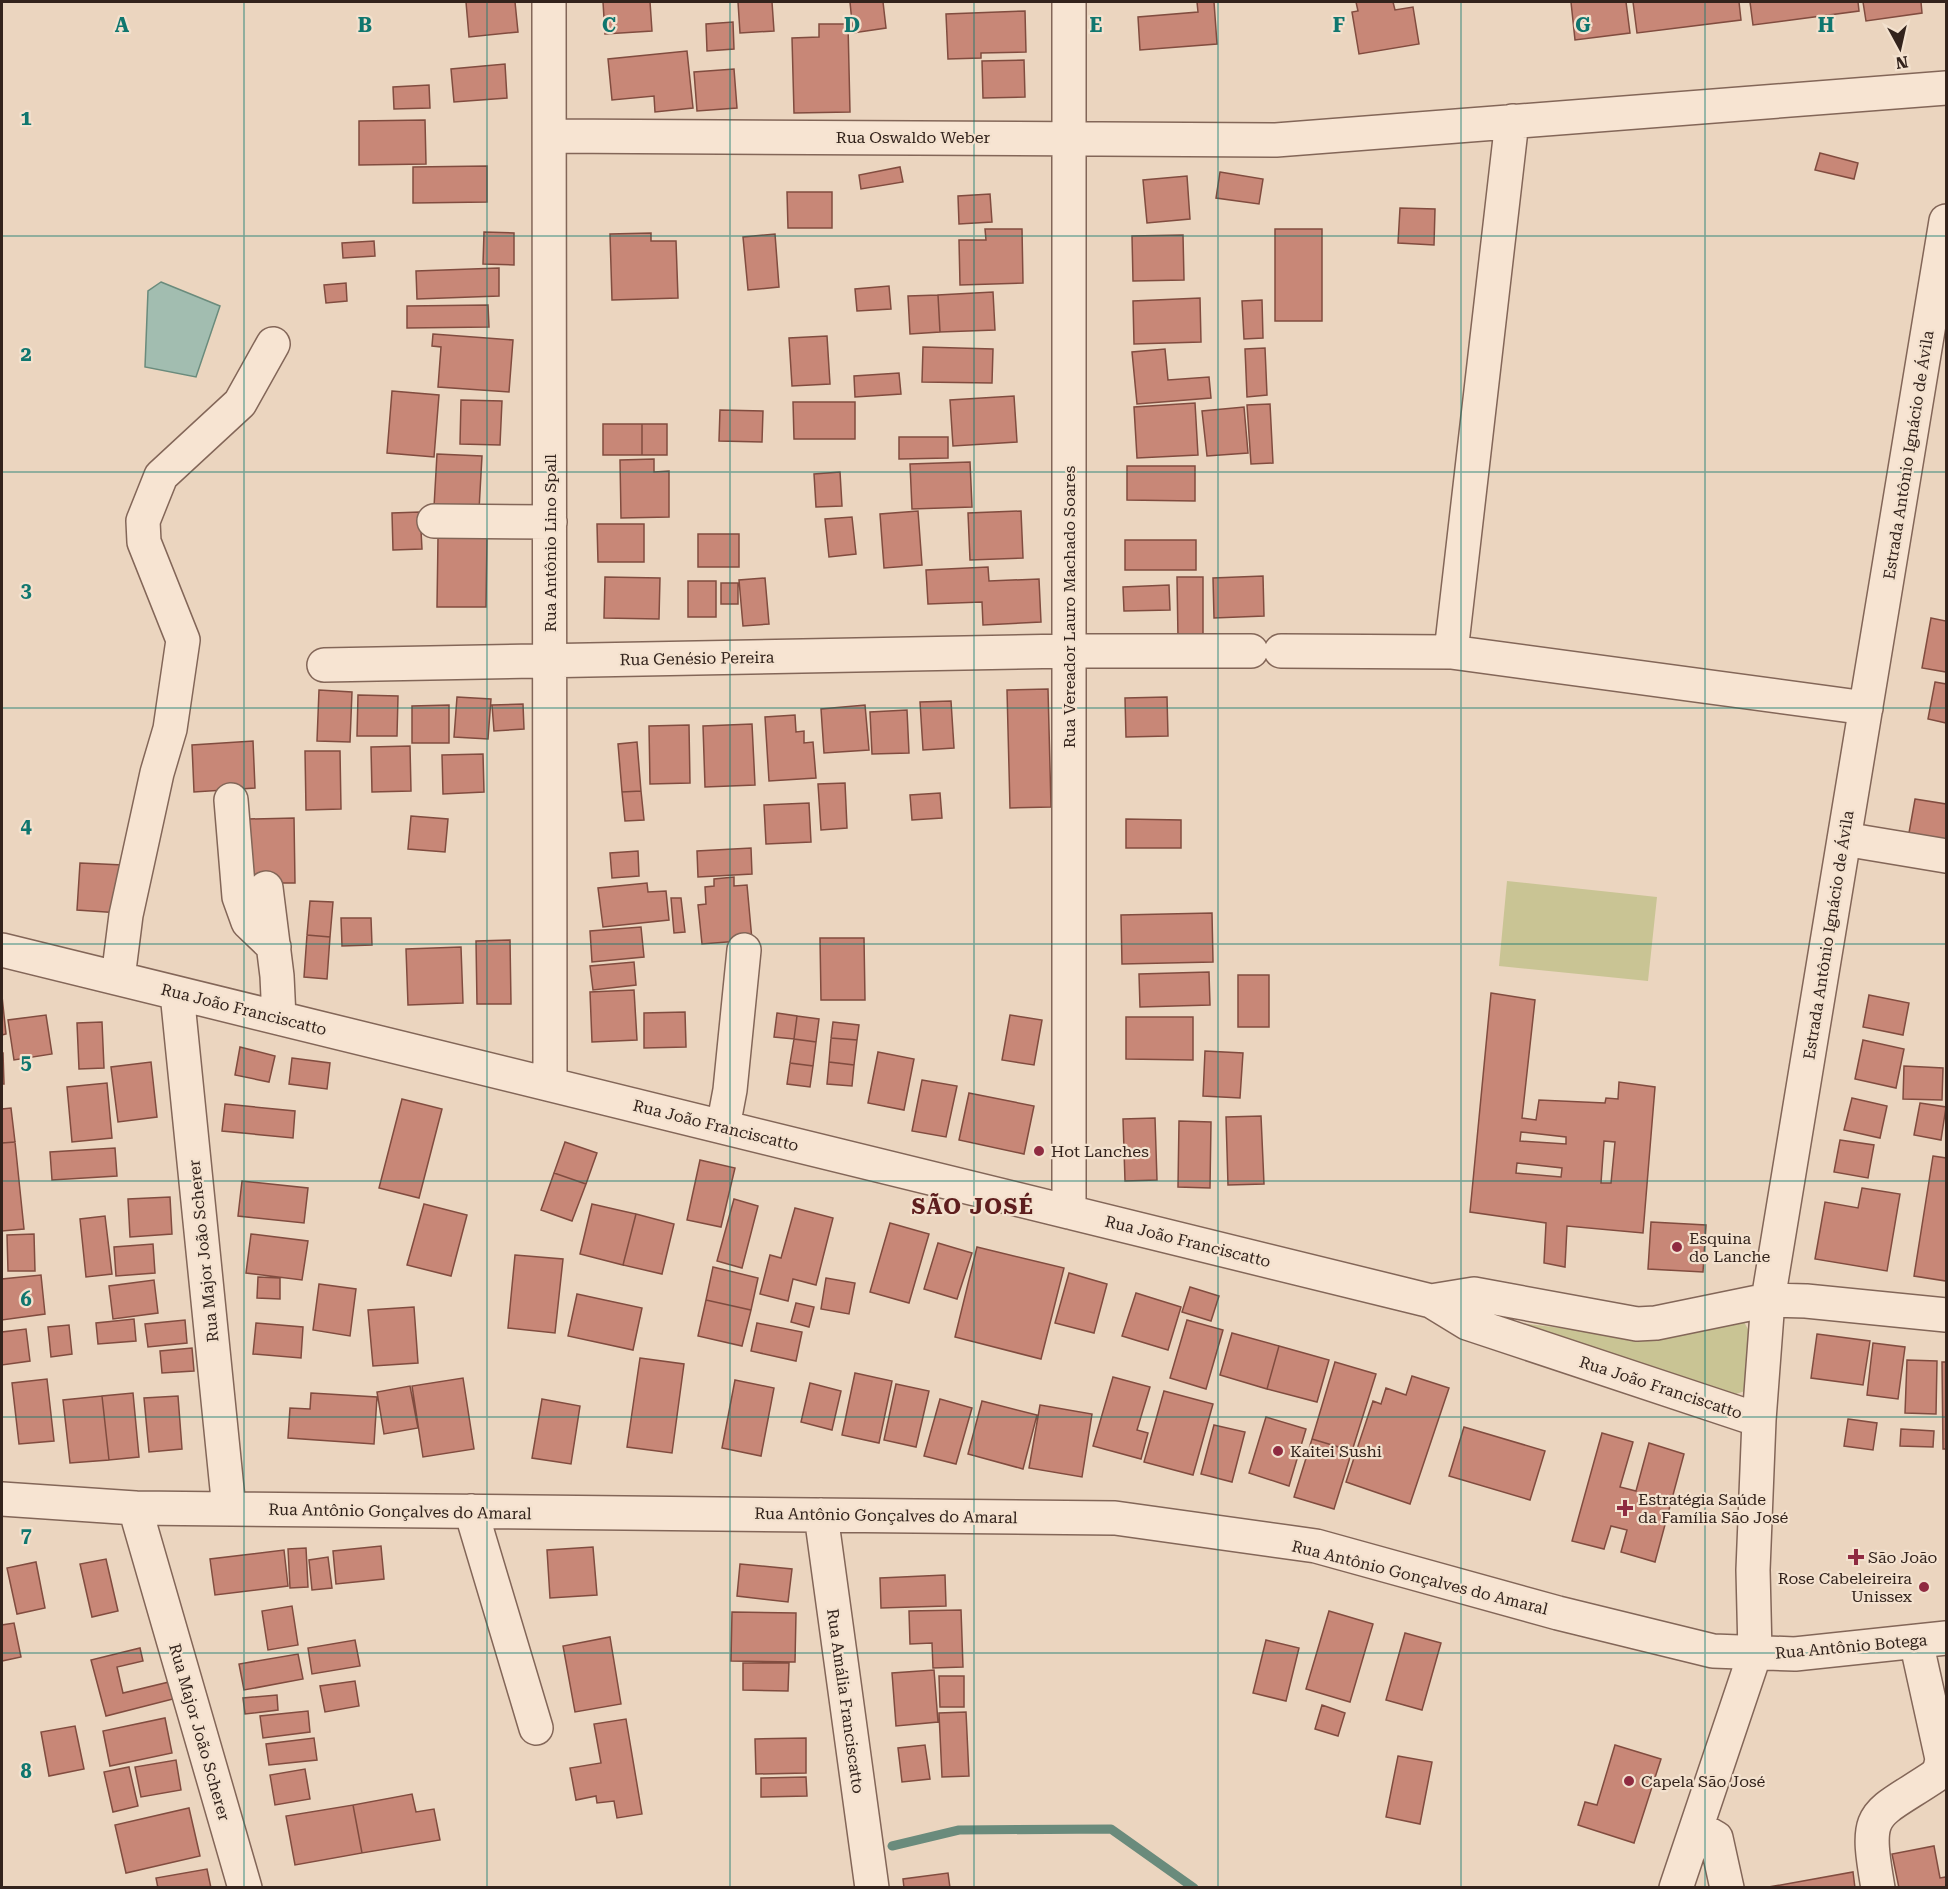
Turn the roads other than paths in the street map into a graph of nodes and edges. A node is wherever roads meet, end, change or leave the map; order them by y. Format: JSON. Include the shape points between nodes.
{"nodes":[{"id":1,"x":549,"y":2,"type":"edge"},
{"id":2,"x":1069,"y":2,"type":"edge"},
{"id":3,"x":1947,"y":88,"type":"edge"},
{"id":4,"x":1512,"y":121,"type":"junction"},
{"id":5,"x":549,"y":136,"type":"junction"},
{"id":6,"x":1069,"y":137,"type":"junction"},
{"id":7,"x":1947,"y":221,"type":"edge"},
{"id":8,"x":273,"y":345,"type":"dead end"},
{"id":9,"x":434,"y":521,"type":"dead end"},
{"id":10,"x":550,"y":522,"type":"junction"},
{"id":11,"x":1069,"y":651,"type":"junction"},
{"id":12,"x":1451,"y":652,"type":"junction"},
{"id":13,"x":550,"y":661,"type":"junction"},
{"id":14,"x":324,"y":665,"type":"dead end"},
{"id":15,"x":1866,"y":708,"type":"junction"},
{"id":16,"x":231,"y":800,"type":"dead end"},
{"id":17,"x":1844,"y":839,"type":"junction"},
{"id":18,"x":1947,"y":856,"type":"edge"},
{"id":19,"x":266,"y":888,"type":"dead end"},
{"id":20,"x":274,"y":947,"type":"junction"},
{"id":21,"x":2,"y":950,"type":"edge"},
{"id":22,"x":744,"y":950,"type":"dead end"},
{"id":23,"x":118,"y":978,"type":"junction"},
{"id":24,"x":177,"y":993,"type":"junction"},
{"id":25,"x":279,"y":1018,"type":"junction"},
{"id":26,"x":550,"y":1084,"type":"junction"},
{"id":27,"x":723,"y":1127,"type":"junction"},
{"id":28,"x":1069,"y":1212,"type":"junction"},
{"id":29,"x":1768,"y":1300,"type":"junction"},
{"id":30,"x":1431,"y":1301,"type":"junction"},
{"id":31,"x":1947,"y":1315,"type":"edge"},
{"id":32,"x":1759,"y":1420,"type":"junction"},
{"id":33,"x":2,"y":1499,"type":"edge"},
{"id":34,"x":135,"y":1508,"type":"junction"},
{"id":35,"x":229,"y":1509,"type":"junction"},
{"id":36,"x":471,"y":1511,"type":"junction"},
{"id":37,"x":821,"y":1515,"type":"junction"},
{"id":38,"x":1931,"y":1640,"type":"edge"},
{"id":39,"x":1755,"y":1653,"type":"junction"},
{"id":40,"x":536,"y":1728,"type":"dead end"},
{"id":41,"x":1697,"y":1827,"type":"junction"},
{"id":42,"x":245,"y":1887,"type":"edge"},
{"id":43,"x":872,"y":1887,"type":"edge"},
{"id":44,"x":1676,"y":1887,"type":"edge"},
{"id":45,"x":1727,"y":1887,"type":"edge"},
{"id":46,"x":1878,"y":1887,"type":"edge"}],
"edges":[{"from":1,"to":5,"type":"street","name":"Rua Antônio Lino Spall"},
{"from":2,"to":6,"type":"street","name":"Rua Vereador Lauro Machado Soares"},
{"from":3,"to":4,"type":"street","name":"Rua Oswaldo Weber"},
{"from":4,"to":6,"type":"street","name":"Rua Oswaldo Weber","via":[[1276,140]]},
{"from":4,"to":12,"type":"street"},
{"from":5,"to":6,"type":"street","name":"Rua Oswaldo Weber"},
{"from":5,"to":10,"type":"street","name":"Rua Antônio Lino Spall"},
{"from":6,"to":11,"type":"street","name":"Rua Vereador Lauro Machado Soares"},
{"from":7,"to":15,"type":"street","name":"Estrada Antônio Ignácio de Ávila"},
{"from":8,"to":23,"type":"street","via":[[240,403],[161,476],[143,521],[144,542],[183,640],[171,729],[157,773],[126,915]]},
{"from":9,"to":10,"type":"street"},
{"from":10,"to":13,"type":"street","name":"Rua Antônio Lino Spall"},
{"from":11,"to":12,"type":"street","name":"Rua Genésio Pereira"},
{"from":11,"to":13,"type":"street","name":"Rua Genésio Pereira"},
{"from":11,"to":28,"type":"street","name":"Rua Vereador Lauro Machado Soares"},
{"from":12,"to":15,"type":"street","name":"Rua Genésio Pereira"},
{"from":13,"to":14,"type":"street","name":"Rua Genésio Pereira"},
{"from":13,"to":26,"type":"street","name":"Rua Antônio Lino Spall"},
{"from":15,"to":17,"type":"street","name":"Estrada Antônio Ignácio de Ávila"},
{"from":16,"to":20,"type":"street","via":[[239,897],[248,922]]},
{"from":17,"to":18,"type":"street"},
{"from":17,"to":29,"type":"street","name":"Estrada Antônio Ignácio de Ávila"},
{"from":19,"to":20,"type":"street"},
{"from":20,"to":25,"type":"street"},
{"from":21,"to":23,"type":"street","name":"Rua João Franciscatto"},
{"from":22,"to":27,"type":"street"},
{"from":23,"to":24,"type":"street","name":"Rua João Franciscatto"},
{"from":24,"to":25,"type":"street","name":"Rua João Franciscatto"},
{"from":24,"to":35,"type":"street","name":"Rua Major João Scherer"},
{"from":25,"to":26,"type":"street","name":"Rua João Franciscatto"},
{"from":26,"to":27,"type":"street","name":"Rua João Franciscatto"},
{"from":27,"to":28,"type":"street","name":"Rua João Franciscatto"},
{"from":28,"to":30,"type":"street","name":"Rua João Franciscatto"},
{"from":29,"to":30,"type":"street","name":"Rua João Franciscatto","via":[[1647,1324],[1474,1294]]},
{"from":29,"to":31,"type":"street","name":"Rua João Franciscatto"},
{"from":29,"to":32,"type":"street","name":"Estrada Antônio Ignácio de Ávila"},
{"from":30,"to":32,"type":"street","name":"Rua João Franciscatto","via":[[1467,1323]]},
{"from":32,"to":39,"type":"street","name":"Estrada Antônio Ignácio de Ávila","via":[[1753,1570]]},
{"from":33,"to":34,"type":"street","name":"Rua Antônio Gonçalves do Amaral"},
{"from":34,"to":35,"type":"street","name":"Rua Antônio Gonçalves do Amaral"},
{"from":34,"to":42,"type":"street","name":"Rua Major João Scherer"},
{"from":35,"to":36,"type":"street","name":"Rua Antônio Gonçalves do Amaral"},
{"from":36,"to":37,"type":"street","name":"Rua Antônio Gonçalves do Amaral"},
{"from":36,"to":40,"type":"street"},
{"from":37,"to":39,"type":"street","name":"Rua Antônio Gonçalves do Amaral","via":[[1115,1518],[1316,1546],[1713,1651]]},
{"from":37,"to":43,"type":"street","name":"Rua Amália Franciscatto"},
{"from":38,"to":39,"type":"street","name":"Rua Antônio Botega","via":[[1795,1654]]},
{"from":38,"to":46,"type":"street","via":[[1940,1769],[1888,1805],[1872,1826]]},
{"from":39,"to":41,"type":"street","name":"Estrada Antônio Ignácio de Ávila"},
{"from":41,"to":44,"type":"street","name":"Estrada Antônio Ignácio de Ávila"},
{"from":41,"to":45,"type":"street","via":[[1716,1838]]}]}
